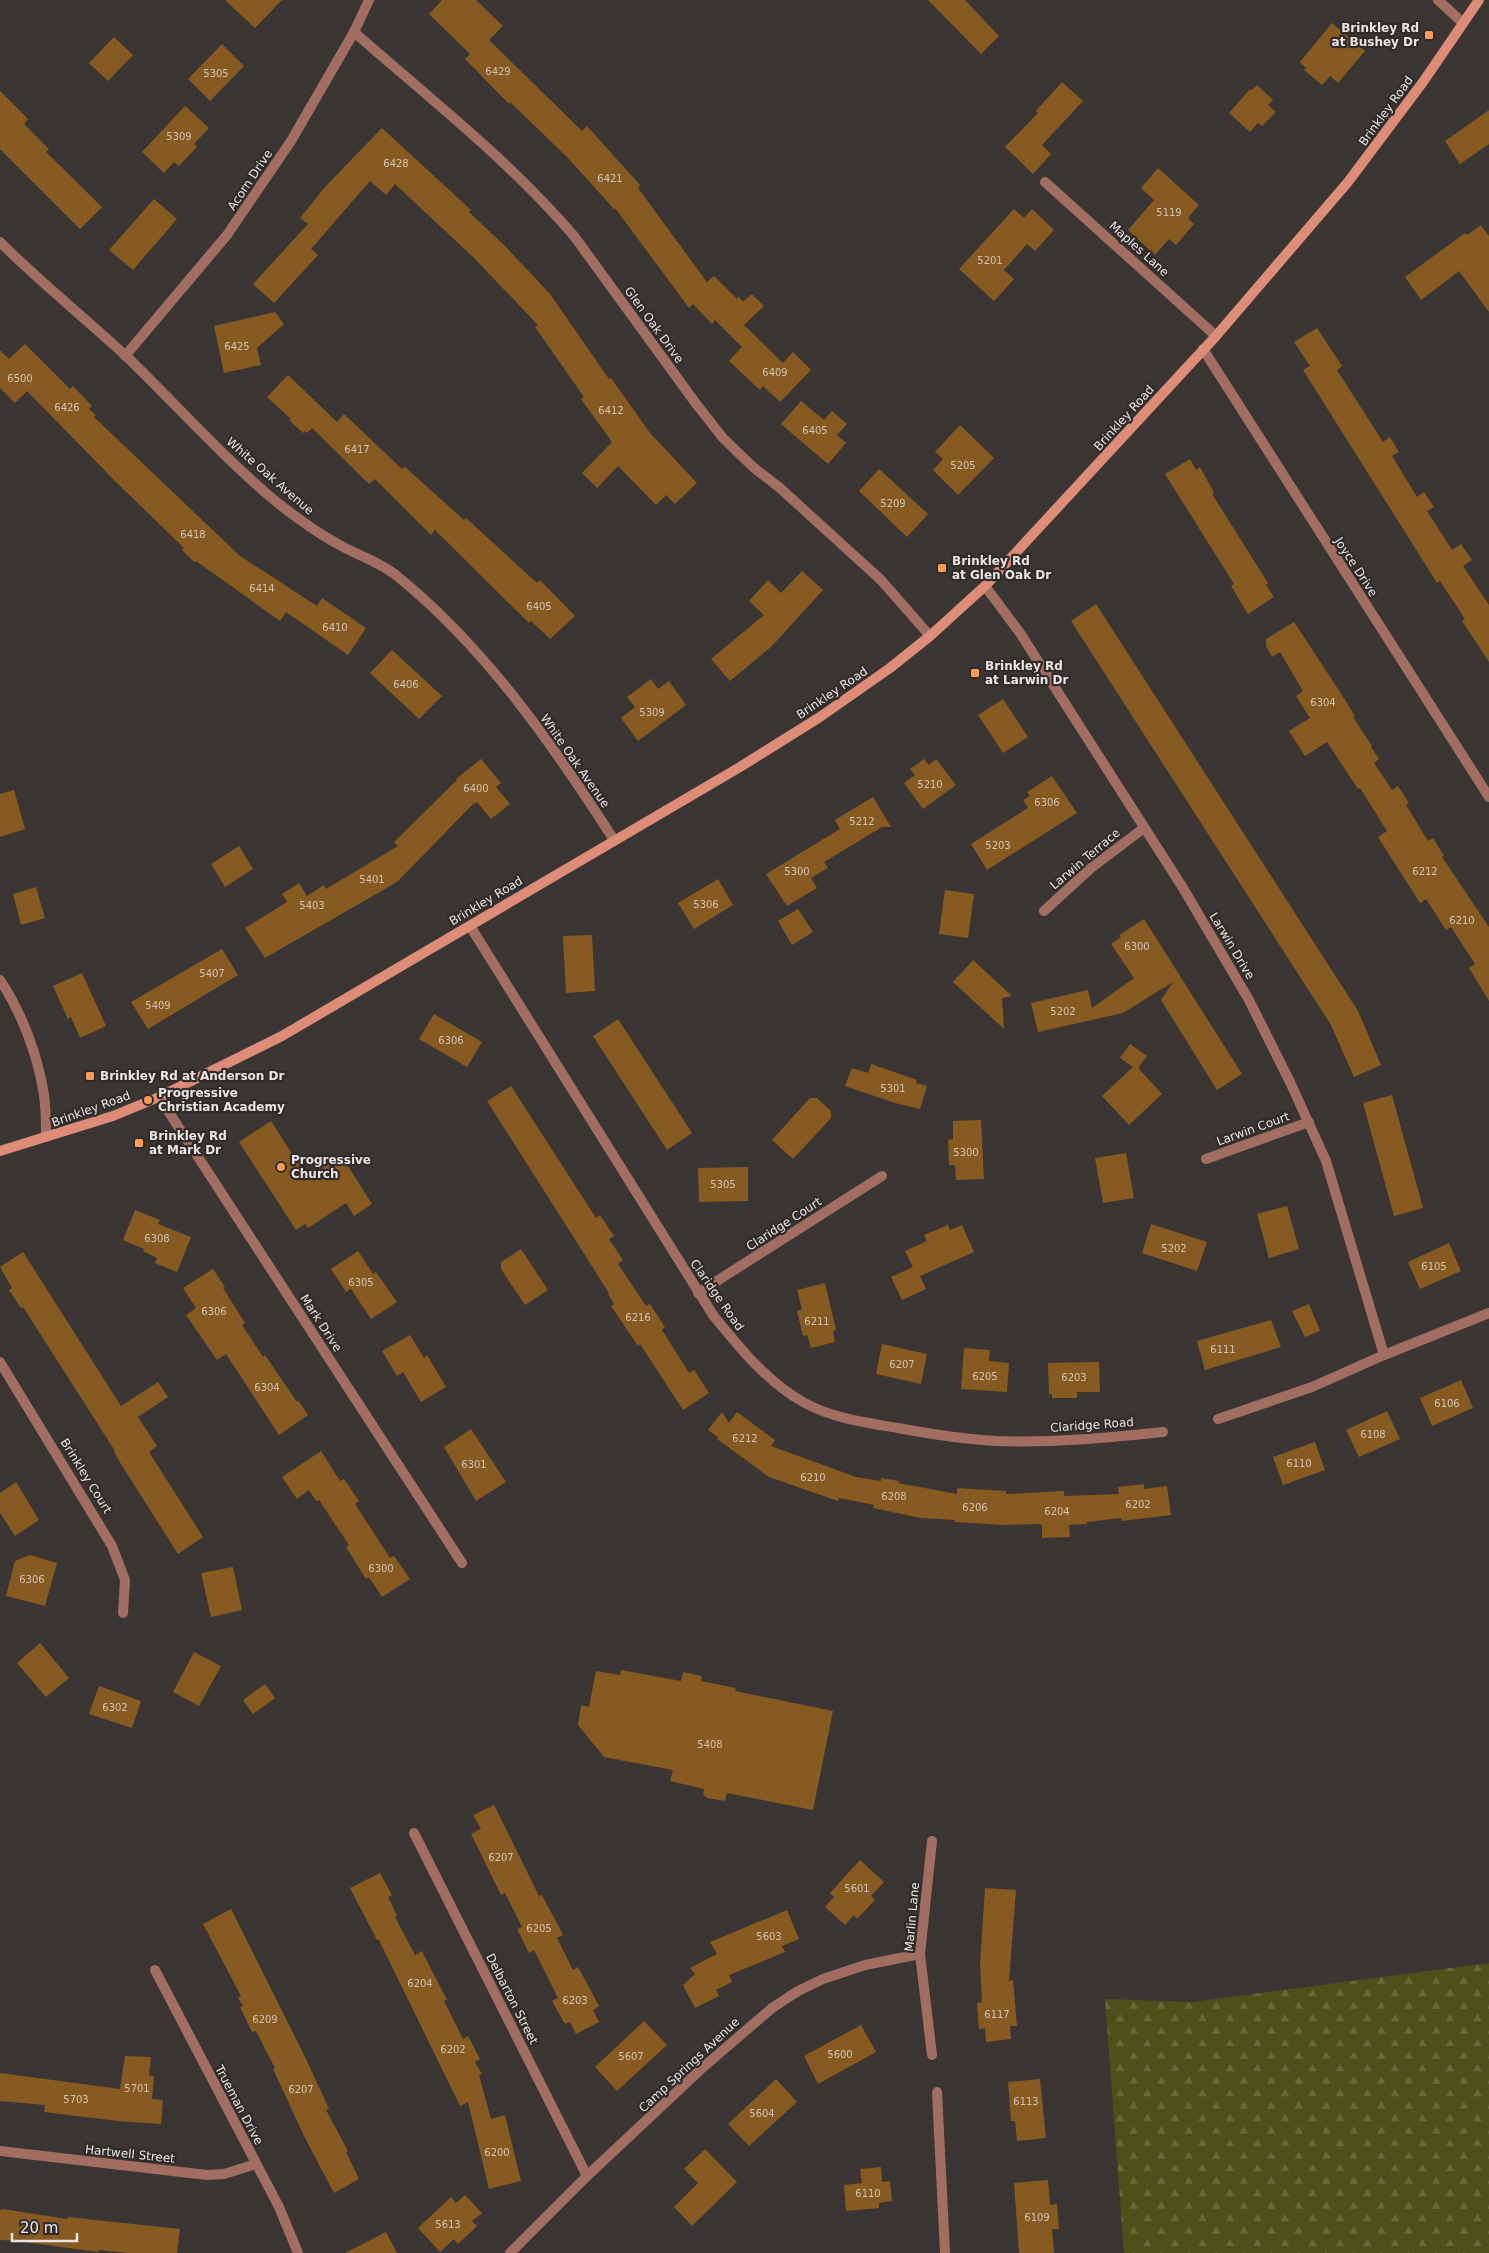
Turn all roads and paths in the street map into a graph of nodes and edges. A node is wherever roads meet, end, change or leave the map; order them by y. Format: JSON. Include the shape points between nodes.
{"nodes":[{"id":1,"x":369,"y":0,"type":"edge"},
{"id":2,"x":1438,"y":0,"type":"edge"},
{"id":3,"x":1479,"y":0,"type":"edge"},
{"id":4,"x":1463,"y":22,"type":"junction"},
{"id":5,"x":354,"y":32,"type":"junction"},
{"id":6,"x":1045,"y":182,"type":"dead end"},
{"id":7,"x":0,"y":242,"type":"edge"},
{"id":8,"x":1216,"y":336,"type":"junction"},
{"id":9,"x":1203,"y":349,"type":"junction"},
{"id":10,"x":125,"y":356,"type":"junction"},
{"id":11,"x":984,"y":586,"type":"junction"},
{"id":12,"x":930,"y":636,"type":"junction"},
{"id":13,"x":1489,"y":797,"type":"edge"},
{"id":14,"x":1144,"y":828,"type":"junction"},
{"id":15,"x":614,"y":840,"type":"junction"},
{"id":16,"x":1044,"y":911,"type":"dead end"},
{"id":17,"x":470,"y":926,"type":"junction"},
{"id":18,"x":0,"y":980,"type":"edge"},
{"id":19,"x":159,"y":1096,"type":"junction"},
{"id":20,"x":1309,"y":1122,"type":"junction"},
{"id":21,"x":46,"y":1138,"type":"junction"},
{"id":22,"x":0,"y":1151,"type":"edge"},
{"id":23,"x":1206,"y":1159,"type":"dead end"},
{"id":24,"x":882,"y":1176,"type":"dead end"},
{"id":25,"x":698,"y":1293,"type":"junction"},
{"id":26,"x":1489,"y":1313,"type":"edge"},
{"id":27,"x":1384,"y":1355,"type":"junction"},
{"id":28,"x":0,"y":1362,"type":"edge"},
{"id":29,"x":1218,"y":1419,"type":"dead end"},
{"id":30,"x":1163,"y":1432,"type":"dead end"},
{"id":31,"x":462,"y":1563,"type":"dead end"},
{"id":32,"x":123,"y":1613,"type":"dead end"},
{"id":33,"x":414,"y":1833,"type":"dead end"},
{"id":34,"x":932,"y":1841,"type":"dead end"},
{"id":35,"x":920,"y":1954,"type":"junction"},
{"id":36,"x":155,"y":1970,"type":"dead end"},
{"id":37,"x":932,"y":2055,"type":"dead end"},
{"id":38,"x":937,"y":2092,"type":"dead end"},
{"id":39,"x":0,"y":2152,"type":"edge"},
{"id":40,"x":256,"y":2164,"type":"junction"},
{"id":41,"x":587,"y":2176,"type":"junction"},
{"id":42,"x":298,"y":2253,"type":"edge"},
{"id":43,"x":510,"y":2253,"type":"edge"},
{"id":44,"x":945,"y":2253,"type":"edge"}],
"edges":[{"from":1,"to":5,"type":"street","name":"Acorn Drive"},
{"from":2,"to":4,"type":"street"},
{"from":3,"to":4,"type":"main road","name":"Brinkley Road"},
{"from":4,"to":8,"type":"main road","name":"Brinkley Road","via":[[1423,82],[1348,182]]},
{"from":5,"to":10,"type":"street","name":"Acorn Drive","via":[[292,141],[227,235]]},
{"from":5,"to":12,"type":"street","name":"Glen Oak Drive","via":[[526,184],[574,236],[724,438],[881,580]]},
{"from":6,"to":8,"type":"street","name":"Maples Lane"},
{"from":7,"to":10,"type":"street","name":"White Oak Avenue"},
{"from":8,"to":9,"type":"main road","name":"Brinkley Road"},
{"from":9,"to":11,"type":"main road","name":"Brinkley Road"},
{"from":9,"to":13,"type":"street","name":"Joyce Drive"},
{"from":10,"to":15,"type":"street","name":"White Oak Avenue","via":[[278,503],[335,543],[390,570],[459,634],[523,709]]},
{"from":11,"to":12,"type":"main road","name":"Brinkley Road"},
{"from":11,"to":14,"type":"street","name":"Larwin Drive","via":[[1020,633]]},
{"from":12,"to":15,"type":"main road","name":"Brinkley Road","via":[[820,718]]},
{"from":14,"to":16,"type":"street","name":"Larwin Terrace","via":[[1091,868]]},
{"from":14,"to":20,"type":"street","name":"Larwin Drive","via":[[1249,1000]]},
{"from":15,"to":17,"type":"main road","name":"Brinkley Road"},
{"from":17,"to":19,"type":"main road","name":"Brinkley Road","via":[[282,1036]]},
{"from":17,"to":25,"type":"street","name":"Claridge Road"},
{"from":18,"to":21,"type":"street","via":[[19,1017],[39,1071]]},
{"from":19,"to":21,"type":"main road","name":"Brinkley Road","via":[[113,1116]]},
{"from":19,"to":31,"type":"street","name":"Mark Drive"},
{"from":20,"to":23,"type":"street","name":"Larwin Court"},
{"from":20,"to":27,"type":"street","name":"Larwin Drive","via":[[1326,1161]]},
{"from":21,"to":22,"type":"main road","name":"Brinkley Road"},
{"from":24,"to":25,"type":"street","name":"Claridge Court"},
{"from":25,"to":30,"type":"street","name":"Claridge Road","via":[[753,1361],[788,1392],[820,1410],[873,1424],[994,1441],[1084,1440]]},
{"from":26,"to":27,"type":"street"},
{"from":27,"to":29,"type":"street","via":[[1312,1387]]},
{"from":28,"to":32,"type":"street","name":"Brinkley Court","via":[[112,1546],[125,1580]]},
{"from":33,"to":41,"type":"street","name":"Delbarton Street"},
{"from":34,"to":35,"type":"street","name":"Marlin Lane"},
{"from":35,"to":37,"type":"street","name":"Marlin Lane"},
{"from":35,"to":41,"type":"street","name":"Camp Springs Avenue","via":[[858,1967],[798,1991],[742,2032]]},
{"from":36,"to":40,"type":"street","name":"Trueman Drive"},
{"from":38,"to":44,"type":"street"},
{"from":39,"to":40,"type":"street","name":"Hartwell Street","via":[[207,2175],[224,2174]]},
{"from":40,"to":42,"type":"street","name":"Trueman Drive"},
{"from":41,"to":43,"type":"street","name":"Camp Springs Avenue"}]}
